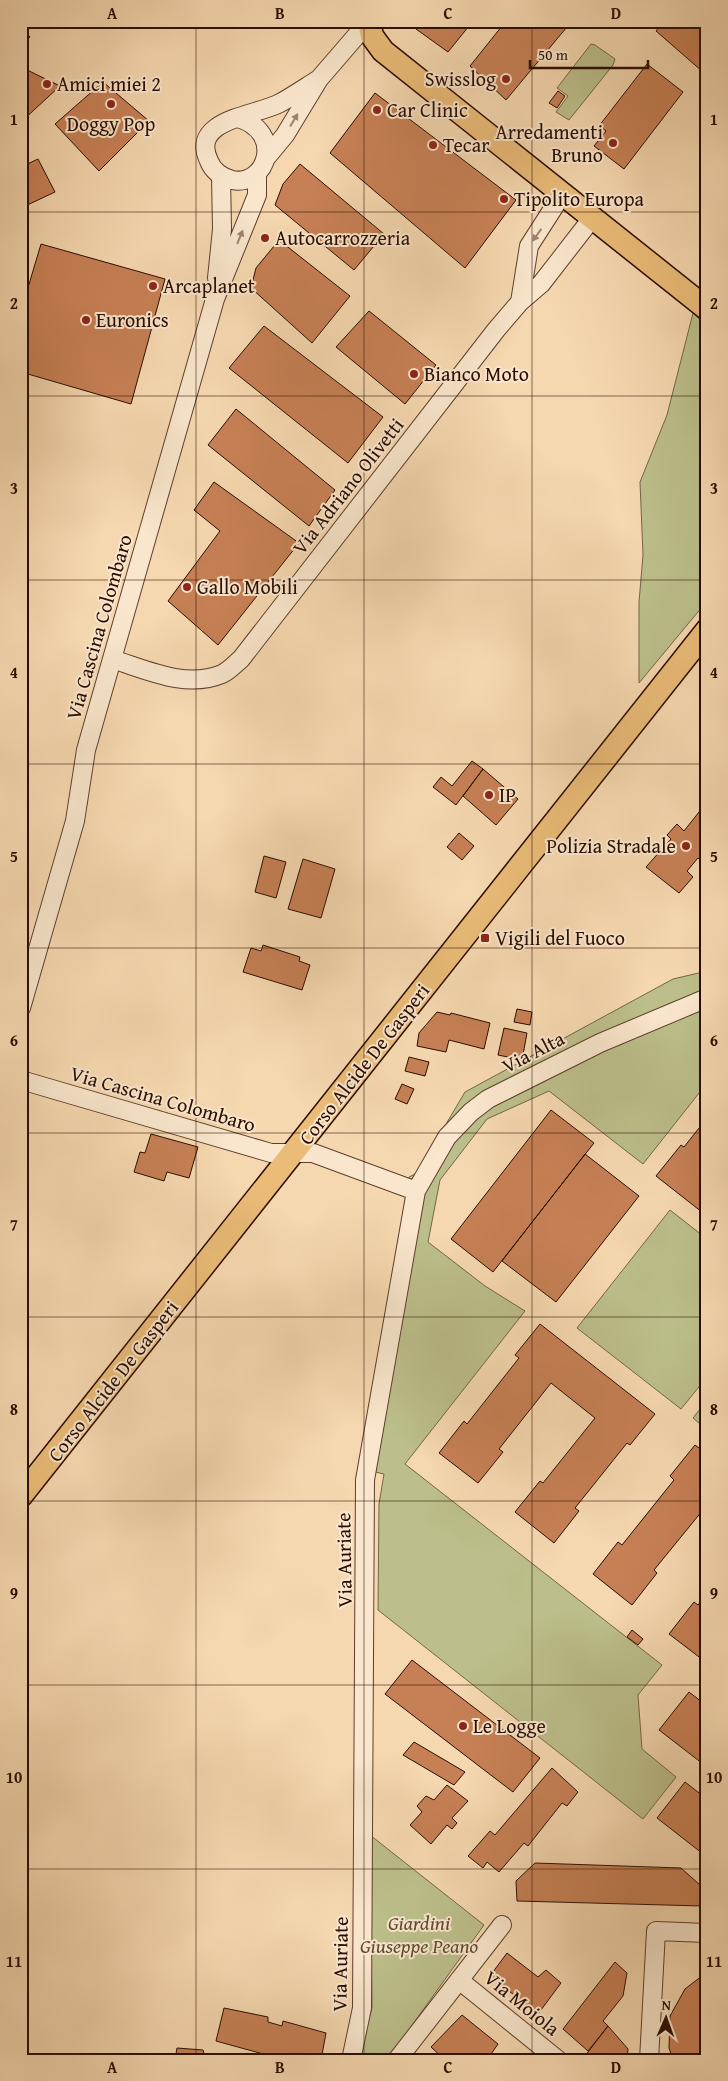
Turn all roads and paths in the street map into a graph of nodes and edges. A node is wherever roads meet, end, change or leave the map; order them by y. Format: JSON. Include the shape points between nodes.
{"nodes":[{"id":1,"x":369,"y":21,"type":"edge"},
{"id":2,"x":319,"y":79,"type":"junction"},
{"id":3,"x":238,"y":118,"type":"junction"},
{"id":4,"x":262,"y":165,"type":"junction"},
{"id":5,"x":221,"y":176,"type":"junction"},
{"id":6,"x":563,"y":194,"type":"junction"},
{"id":7,"x":593,"y":217,"type":"junction"},
{"id":8,"x":215,"y":299,"type":"junction"},
{"id":9,"x":520,"y":302,"type":"junction"},
{"id":10,"x":707,"y":309,"type":"edge"},
{"id":11,"x":707,"y":630,"type":"edge"},
{"id":12,"x":112,"y":659,"type":"junction"},
{"id":13,"x":26,"y":966,"type":"edge"},
{"id":14,"x":707,"y":998,"type":"edge"},
{"id":15,"x":21,"y":1008,"type":"edge"},
{"id":16,"x":21,"y":1080,"type":"edge"},
{"id":17,"x":294,"y":1152,"type":"junction"},
{"id":18,"x":416,"y":1191,"type":"junction"},
{"id":19,"x":21,"y":1496,"type":"edge"},
{"id":20,"x":502,"y":1924,"type":"dead end"},
{"id":21,"x":707,"y":1933,"type":"edge"},
{"id":22,"x":459,"y":1980,"type":"junction"},
{"id":23,"x":351,"y":2060,"type":"edge"},
{"id":24,"x":397,"y":2060,"type":"edge"},
{"id":25,"x":558,"y":2060,"type":"edge"},
{"id":26,"x":649,"y":2060,"type":"edge"}],
"edges":[{"from":1,"to":2,"type":"street"},
{"from":1,"to":6,"type":"main road","via":[[372,36],[383,51]]},
{"from":2,"to":3,"type":"street","via":[[279,104]]},
{"from":4,"to":2,"type":"street","one_way":true,"via":[[285,135]]},
{"from":3,"to":4,"type":"street","via":[[252,122],[262,132],[267,144]]},
{"from":3,"to":5,"type":"street","via":[[225,120],[214,128],[206,141],[206,156],[211,168]]},
{"from":4,"to":5,"type":"street","via":[[246,179],[233,180]]},
{"from":8,"to":4,"type":"street","name":"Via Cascina Colombaro","one_way":true,"via":[[257,195]]},
{"from":5,"to":8,"type":"street","name":"Via Cascina Colombaro","via":[[222,230]]},
{"from":6,"to":7,"type":"main road"},
{"from":6,"to":9,"type":"street","name":"Via Adriano Olivetti","one_way":true,"via":[[529,246]]},
{"from":7,"to":9,"type":"street","name":"Via Adriano Olivetti","via":[[540,284]]},
{"from":7,"to":10,"type":"main road"},
{"from":8,"to":12,"type":"street","name":"Via Cascina Colombaro"},
{"from":9,"to":12,"type":"street","name":"Via Adriano Olivetti","via":[[241,659],[224,674],[203,680],[182,680]]},
{"from":11,"to":17,"type":"main road","name":"Corso Alcide De Gasperi"},
{"from":12,"to":13,"type":"street","name":"Via Cascina Colombaro","via":[[86,750],[76,821]]},
{"from":13,"to":15,"type":"street","name":"Via Cascina Colombaro"},
{"from":14,"to":18,"type":"street","name":"Via Alta","via":[[600,1043],[488,1099],[447,1137]]},
{"from":16,"to":17,"type":"street","name":"Via Cascina Colombaro","via":[[271,1153]]},
{"from":17,"to":18,"type":"street","via":[[313,1153]]},
{"from":17,"to":19,"type":"main road","name":"Corso Alcide De Gasperi"},
{"from":18,"to":23,"type":"street","name":"Via Auriate","via":[[365,1480],[362,1988],[360,2022]]},
{"from":20,"to":22,"type":"street","name":"Via Moiola"},
{"from":21,"to":26,"type":"street","via":[[656,1931]]},
{"from":22,"to":24,"type":"street","name":"Via Moiola"},
{"from":22,"to":25,"type":"street","name":"Via Moiola"}]}
